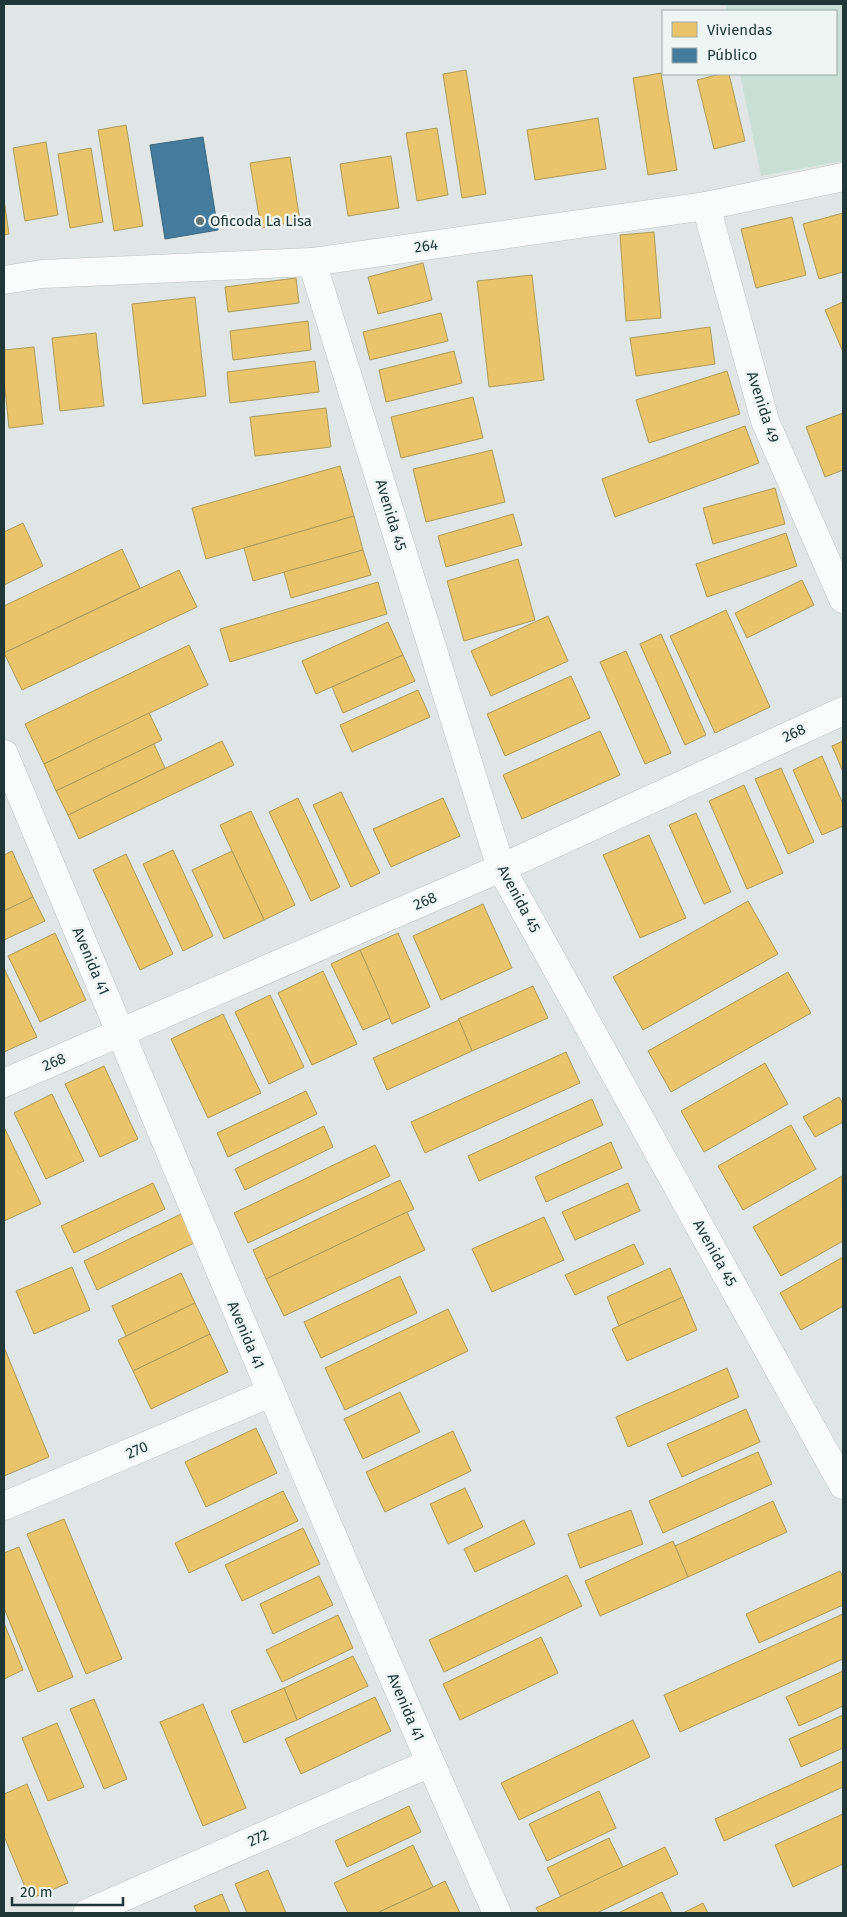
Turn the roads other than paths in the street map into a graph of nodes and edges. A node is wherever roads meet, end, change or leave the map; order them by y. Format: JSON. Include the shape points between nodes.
{"nodes":[{"id":1,"x":843,"y":177,"type":"edge"},
{"id":2,"x":706,"y":206,"type":"junction"},
{"id":3,"x":312,"y":262,"type":"junction"},
{"id":4,"x":4,"y":280,"type":"edge"},
{"id":5,"x":843,"y":599,"type":"edge"},
{"id":6,"x":843,"y":710,"type":"edge"},
{"id":7,"x":4,"y":754,"type":"edge"},
{"id":8,"x":501,"y":868,"type":"junction"},
{"id":9,"x":120,"y":1033,"type":"junction"},
{"id":10,"x":4,"y":1083,"type":"edge"},
{"id":11,"x":270,"y":1393,"type":"junction"},
{"id":12,"x":843,"y":1485,"type":"edge"},
{"id":13,"x":4,"y":1506,"type":"edge"},
{"id":14,"x":430,"y":1763,"type":"junction"},
{"id":15,"x":87,"y":1913,"type":"edge"},
{"id":16,"x":497,"y":1913,"type":"edge"}],
"edges":[{"from":1,"to":2,"type":"street","name":"264"},
{"from":2,"to":3,"type":"street","name":"264"},
{"from":2,"to":5,"type":"street","name":"Avenida 49","via":[[765,421]]},
{"from":3,"to":4,"type":"street","name":"264","via":[[42,274]]},
{"from":3,"to":8,"type":"street","name":"Avenida 45"},
{"from":6,"to":8,"type":"street","name":"268"},
{"from":7,"to":9,"type":"street","name":"Avenida 41"},
{"from":8,"to":9,"type":"street","name":"268"},
{"from":8,"to":12,"type":"street","name":"Avenida 45"},
{"from":9,"to":10,"type":"street","name":"268"},
{"from":9,"to":11,"type":"street","name":"Avenida 41"},
{"from":11,"to":13,"type":"street","name":"270"},
{"from":11,"to":14,"type":"street","name":"Avenida 41"},
{"from":14,"to":15,"type":"street","name":"272"},
{"from":14,"to":16,"type":"street","name":"Avenida 41"}]}
